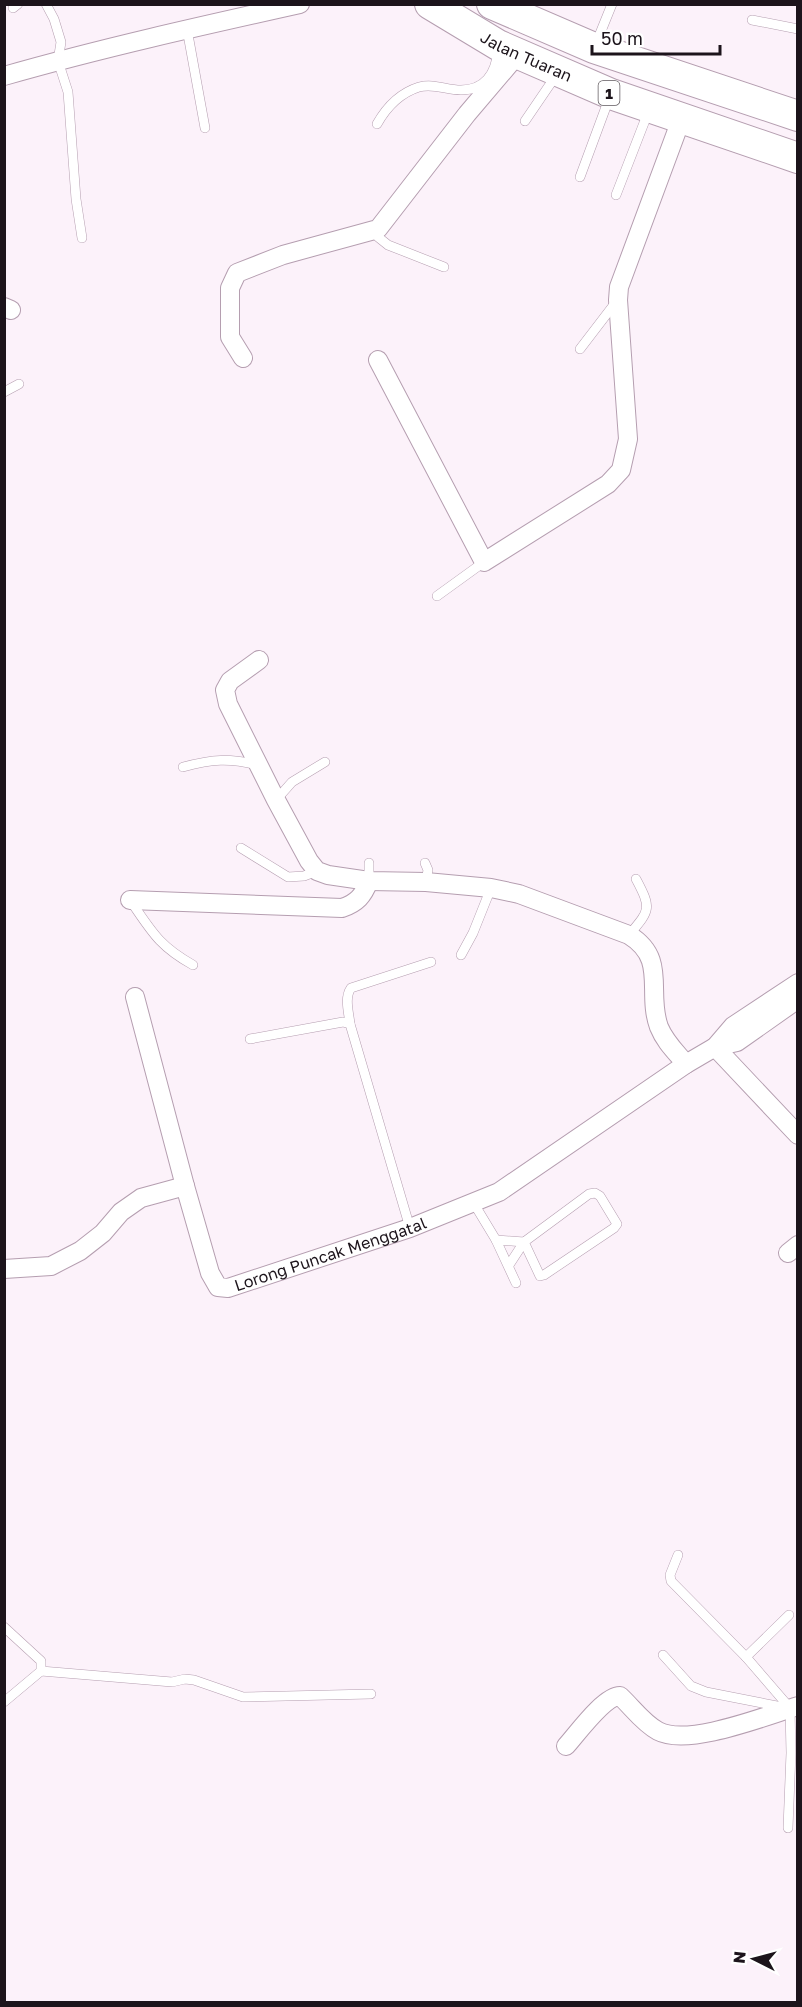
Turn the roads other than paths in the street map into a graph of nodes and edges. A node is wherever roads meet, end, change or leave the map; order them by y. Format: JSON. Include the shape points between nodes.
{"nodes":[{"id":1,"x":46,"y":4,"type":"edge"},
{"id":2,"x":300,"y":4,"type":"edge"},
{"id":3,"x":430,"y":4,"type":"edge"},
{"id":4,"x":492,"y":4,"type":"edge"},
{"id":5,"x":612,"y":4,"type":"edge"},
{"id":6,"x":752,"y":20,"type":"dead end"},
{"id":7,"x":187,"y":29,"type":"junction"},
{"id":8,"x":798,"y":29,"type":"edge"},
{"id":9,"x":594,"y":48,"type":"junction"},
{"id":10,"x":508,"y":49,"type":"junction"},
{"id":11,"x":58,"y":61,"type":"junction"},
{"id":12,"x":558,"y":72,"type":"junction"},
{"id":13,"x":4,"y":76,"type":"edge"},
{"id":14,"x":611,"y":94,"type":"junction"},
{"id":15,"x":650,"y":108,"type":"junction"},
{"id":16,"x":798,"y":116,"type":"edge"},
{"id":17,"x":682,"y":117,"type":"junction"},
{"id":18,"x":525,"y":121,"type":"dead end"},
{"id":19,"x":376,"y":124,"type":"dead end"},
{"id":20,"x":205,"y":128,"type":"dead end"},
{"id":21,"x":798,"y":158,"type":"edge"},
{"id":22,"x":580,"y":177,"type":"dead end"},
{"id":23,"x":615,"y":195,"type":"dead end"},
{"id":24,"x":376,"y":234,"type":"junction"},
{"id":25,"x":82,"y":238,"type":"dead end"},
{"id":26,"x":379,"y":249,"type":"dead end"},
{"id":27,"x":444,"y":267,"type":"dead end"},
{"id":28,"x":618,"y":300,"type":"junction"},
{"id":29,"x":580,"y":349,"type":"dead end"},
{"id":30,"x":243,"y":358,"type":"dead end"},
{"id":31,"x":378,"y":360,"type":"dead end"},
{"id":32,"x":19,"y":384,"type":"dead end"},
{"id":33,"x":4,"y":392,"type":"edge"},
{"id":34,"x":484,"y":562,"type":"junction"},
{"id":35,"x":437,"y":596,"type":"dead end"},
{"id":36,"x":259,"y":660,"type":"dead end"},
{"id":37,"x":325,"y":762,"type":"dead end"},
{"id":38,"x":258,"y":765,"type":"junction"},
{"id":39,"x":183,"y":767,"type":"dead end"},
{"id":40,"x":276,"y":800,"type":"junction"},
{"id":41,"x":241,"y":848,"type":"dead end"},
{"id":42,"x":425,"y":863,"type":"dead end"},
{"id":43,"x":317,"y":871,"type":"junction"},
{"id":44,"x":369,"y":872,"type":"junction"},
{"id":45,"x":636,"y":879,"type":"dead end"},
{"id":46,"x":426,"y":882,"type":"junction"},
{"id":47,"x":491,"y":888,"type":"junction"},
{"id":48,"x":130,"y":900,"type":"joint"},
{"id":49,"x":629,"y":935,"type":"junction"},
{"id":50,"x":461,"y":955,"type":"dead end"},
{"id":51,"x":431,"y":962,"type":"dead end"},
{"id":52,"x":193,"y":965,"type":"dead end"},
{"id":53,"x":798,"y":982,"type":"edge"},
{"id":54,"x":135,"y":997,"type":"dead end"},
{"id":55,"x":798,"y":999,"type":"edge"},
{"id":56,"x":350,"y":1024,"type":"junction"},
{"id":57,"x":250,"y":1039,"type":"dead end"},
{"id":58,"x":715,"y":1047,"type":"junction"},
{"id":59,"x":686,"y":1064,"type":"junction"},
{"id":60,"x":798,"y":1135,"type":"edge"},
{"id":61,"x":185,"y":1186,"type":"junction"},
{"id":62,"x":473,"y":1202,"type":"junction"},
{"id":63,"x":410,"y":1228,"type":"junction"},
{"id":64,"x":496,"y":1240,"type":"junction"},
{"id":65,"x":524,"y":1242,"type":"junction"},
{"id":66,"x":509,"y":1265,"type":"junction"},
{"id":67,"x":4,"y":1269,"type":"edge"},
{"id":68,"x":516,"y":1283,"type":"dead end"},
{"id":69,"x":678,"y":1555,"type":"dead end"},
{"id":70,"x":789,"y":1615,"type":"dead end"},
{"id":71,"x":4,"y":1627,"type":"edge"},
{"id":72,"x":663,"y":1655,"type":"dead end"},
{"id":73,"x":746,"y":1657,"type":"junction"},
{"id":74,"x":41,"y":1671,"type":"junction"},
{"id":75,"x":371,"y":1694,"type":"dead end"},
{"id":76,"x":4,"y":1702,"type":"edge"},
{"id":77,"x":794,"y":1707,"type":"edge"},
{"id":78,"x":566,"y":1746,"type":"dead end"},
{"id":79,"x":788,"y":1828,"type":"dead end"}],
"edges":[{"from":1,"to":11,"type":"lane","via":[[61,42]]},
{"from":2,"to":7,"type":"street"},
{"from":3,"to":10,"type":"main road","name":"Jalan Tuaran","number":"1"},
{"from":4,"to":9,"type":"main road","name":"Jalan Tuaran","number":"1"},
{"from":5,"to":9,"type":"lane"},
{"from":6,"to":8,"type":"lane"},
{"from":7,"to":11,"type":"street"},
{"from":7,"to":20,"type":"lane"},
{"from":9,"to":16,"type":"main road","name":"Jalan Tuaran","number":"1"},
{"from":10,"to":12,"type":"main road","name":"Jalan Tuaran","number":"1"},
{"from":10,"to":19,"type":"lane","via":[[483,84],[460,90],[436,85],[418,87],[387,107]]},
{"from":10,"to":24,"type":"street","via":[[467,114]]},
{"from":11,"to":13,"type":"street"},
{"from":11,"to":25,"type":"lane","via":[[68,92]]},
{"from":12,"to":14,"type":"main road","name":"Jalan Tuaran","number":"1"},
{"from":12,"to":18,"type":"lane"},
{"from":14,"to":15,"type":"main road","name":"Jalan Tuaran","number":"1"},
{"from":14,"to":22,"type":"lane"},
{"from":15,"to":17,"type":"main road","name":"Jalan Tuaran","number":"1"},
{"from":15,"to":23,"type":"lane"},
{"from":17,"to":21,"type":"main road","name":"Jalan Tuaran","number":"1"},
{"from":17,"to":28,"type":"street","via":[[627,260]]},
{"from":24,"to":26,"type":"lane"},
{"from":24,"to":27,"type":"lane","via":[[388,245]]},
{"from":24,"to":30,"type":"street","via":[[283,255],[237,273],[231,288],[230,337]]},
{"from":28,"to":29,"type":"lane"},
{"from":28,"to":34,"type":"street","via":[[628,439],[621,470],[608,484]]},
{"from":31,"to":34,"type":"street"},
{"from":32,"to":33,"type":"lane"},
{"from":34,"to":35,"type":"lane"},
{"from":36,"to":38,"type":"street","via":[[230,681],[225,690]]},
{"from":37,"to":40,"type":"lane","via":[[292,782]]},
{"from":38,"to":39,"type":"lane","via":[[211,760]]},
{"from":38,"to":40,"type":"street"},
{"from":40,"to":43,"type":"street"},
{"from":41,"to":43,"type":"lane","via":[[288,877]]},
{"from":42,"to":46,"type":"lane"},
{"from":43,"to":44,"type":"street","via":[[328,875]]},
{"from":44,"to":46,"type":"street"},
{"from":44,"to":48,"type":"street","via":[[364,894],[356,903],[342,908]]},
{"from":45,"to":49,"type":"lane","via":[[648,901],[645,915]]},
{"from":46,"to":47,"type":"street"},
{"from":47,"to":49,"type":"street","via":[[519,894]]},
{"from":47,"to":50,"type":"lane"},
{"from":48,"to":52,"type":"lane","via":[[156,939]]},
{"from":49,"to":59,"type":"street","via":[[641,943],[651,958],[658,1024]]},
{"from":51,"to":56,"type":"lane","via":[[351,988],[347,1003]]},
{"from":53,"to":58,"type":"street","via":[[733,1026]]},
{"from":54,"to":61,"type":"street"},
{"from":55,"to":58,"type":"street","via":[[737,1042]]},
{"from":56,"to":57,"type":"lane","via":[[343,1022]]},
{"from":56,"to":63,"type":"lane"},
{"from":58,"to":59,"type":"street","name":"Lorong Puncak Menggatal"},
{"from":58,"to":60,"type":"street"},
{"from":59,"to":62,"type":"street","name":"Lorong Puncak Menggatal","via":[[499,1192]]},
{"from":61,"to":63,"type":"street","name":"Lorong Puncak Menggatal","via":[[210,1273],[218,1287],[228,1288]]},
{"from":61,"to":67,"type":"street","via":[[141,1198],[80,1251],[51,1266]]},
{"from":62,"to":63,"type":"street","name":"Lorong Puncak Menggatal"},
{"from":62,"to":64,"type":"lane"},
{"from":64,"to":65,"type":"lane"},
{"from":64,"to":66,"type":"lane"},
{"from":65,"to":65,"type":"lane","via":[[540,1276],[617,1224],[600,1196],[594,1193]]},
{"from":65,"to":66,"type":"lane"},
{"from":66,"to":68,"type":"lane"},
{"from":69,"to":73,"type":"lane","via":[[671,1581]]},
{"from":70,"to":73,"type":"lane"},
{"from":71,"to":74,"type":"lane","via":[[41,1661]]},
{"from":72,"to":77,"type":"lane","via":[[691,1686],[706,1692]]},
{"from":73,"to":77,"type":"lane"},
{"from":74,"to":75,"type":"lane","via":[[172,1682],[194,1680],[243,1697]]},
{"from":74,"to":76,"type":"lane"},
{"from":77,"to":78,"type":"street","via":[[737,1726],[673,1736],[656,1730],[616,1696]]},
{"from":77,"to":79,"type":"lane"}]}
